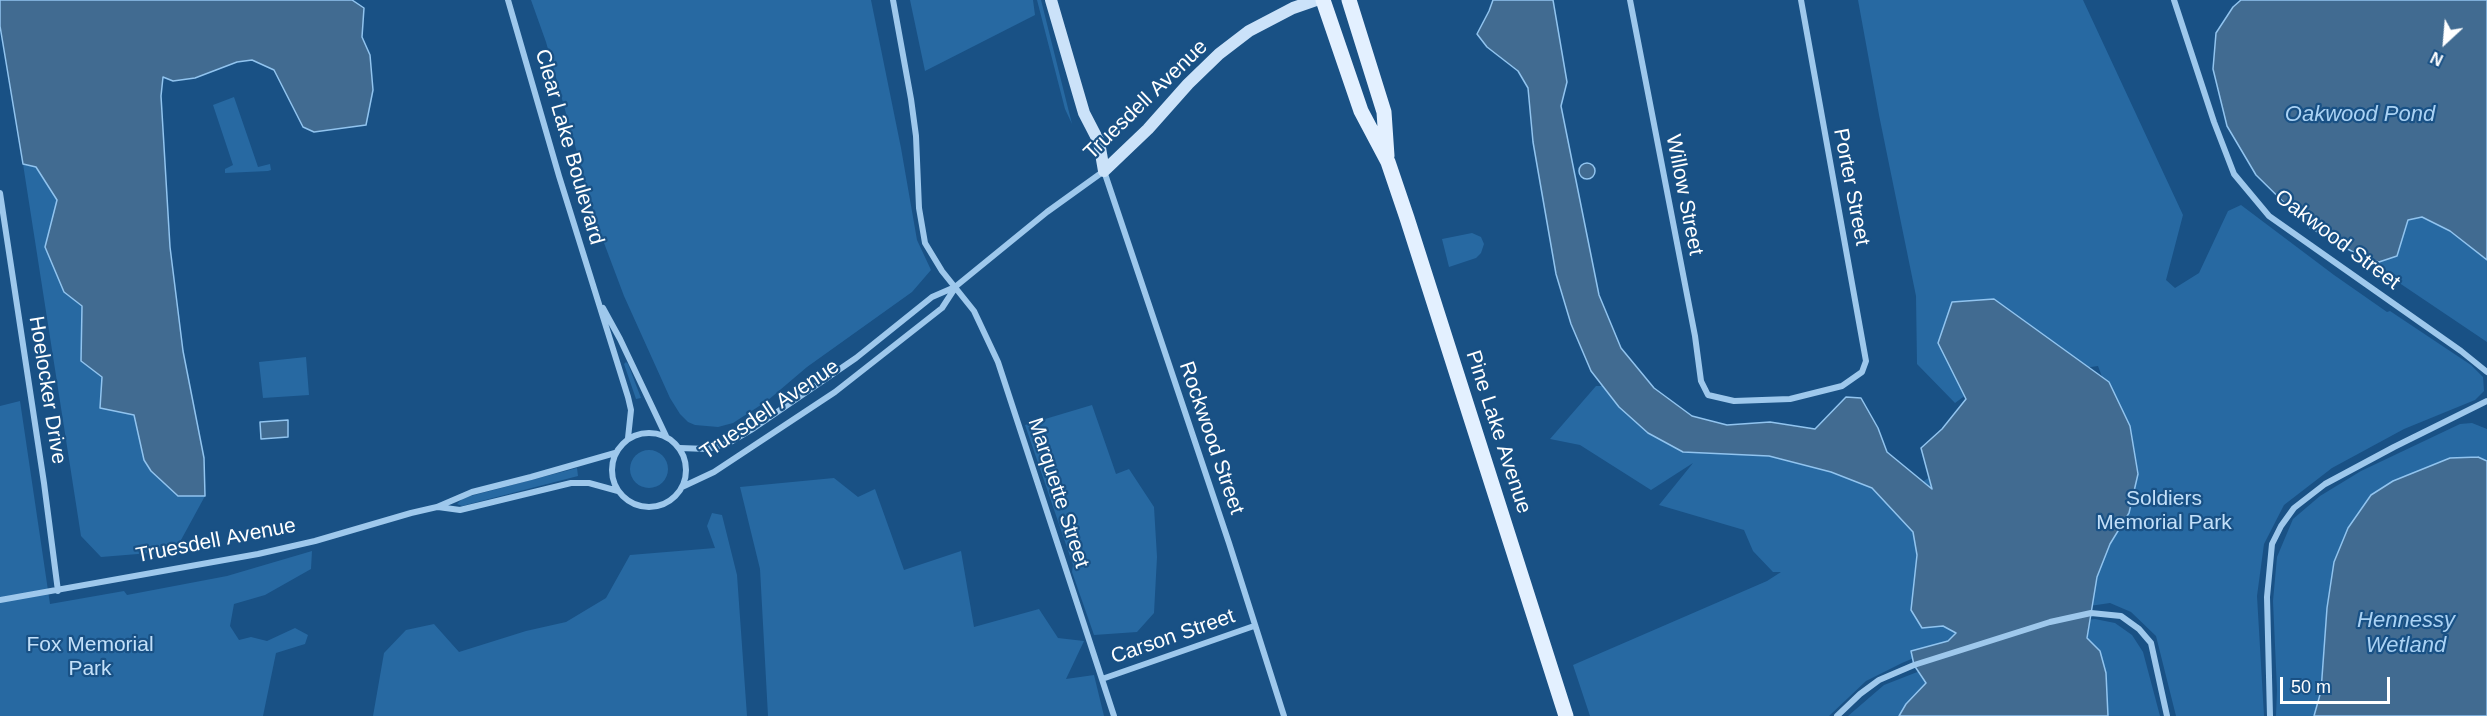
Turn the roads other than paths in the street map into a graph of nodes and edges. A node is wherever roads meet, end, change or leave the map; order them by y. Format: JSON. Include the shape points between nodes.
{"nodes":[{"id":1,"x":508,"y":0,"type":"edge"},
{"id":2,"x":893,"y":0,"type":"edge"},
{"id":3,"x":1051,"y":0,"type":"edge"},
{"id":4,"x":1316,"y":0,"type":"edge"},
{"id":5,"x":1323,"y":0,"type":"edge"},
{"id":6,"x":1349,"y":0,"type":"edge"},
{"id":7,"x":1630,"y":0,"type":"edge"},
{"id":8,"x":1801,"y":0,"type":"edge"},
{"id":9,"x":2174,"y":0,"type":"edge"},
{"id":10,"x":1388,"y":162,"type":"junction"},
{"id":11,"x":1104,"y":171,"type":"junction"},
{"id":12,"x":0,"y":193,"type":"edge"},
{"id":13,"x":955,"y":287,"type":"junction"},
{"id":14,"x":599,"y":303,"type":"junction"},
{"id":15,"x":2487,"y":372,"type":"edge"},
{"id":16,"x":1856,"y":378,"type":"joint"},
{"id":17,"x":2487,"y":401,"type":"edge"},
{"id":18,"x":666,"y":436,"type":"junction"},
{"id":19,"x":628,"y":438,"type":"junction"},
{"id":20,"x":680,"y":448,"type":"junction"},
{"id":21,"x":615,"y":453,"type":"junction"},
{"id":22,"x":682,"y":487,"type":"junction"},
{"id":23,"x":618,"y":491,"type":"junction"},
{"id":24,"x":437,"y":507,"type":"junction"},
{"id":25,"x":58,"y":591,"type":"junction"},
{"id":26,"x":0,"y":600,"type":"edge"},
{"id":27,"x":1254,"y":626,"type":"junction"},
{"id":28,"x":1102,"y":679,"type":"junction"},
{"id":29,"x":1114,"y":716,"type":"edge"},
{"id":30,"x":1284,"y":716,"type":"edge"},
{"id":31,"x":1566,"y":716,"type":"edge"},
{"id":32,"x":1838,"y":716,"type":"edge"},
{"id":33,"x":2167,"y":716,"type":"edge"},
{"id":34,"x":2270,"y":716,"type":"edge"}],
"edges":[{"from":1,"to":14,"type":"street","name":"Clear Lake Boulevard"},
{"from":2,"to":13,"type":"street","name":"Marquette Street","via":[[916,136],[919,208],[925,243]]},
{"from":3,"to":11,"type":"street","via":[[1084,113],[1099,142]]},
{"from":4,"to":11,"type":"street","name":"Truesdell Avenue","via":[[1249,31],[1219,54]]},
{"from":5,"to":10,"type":"main road","name":"Pine Lake Avenue","via":[[1361,111]]},
{"from":6,"to":10,"type":"main road","name":"Pine Lake Avenue","via":[[1384,112]]},
{"from":7,"to":16,"type":"street","name":"Willow Street","via":[[1701,381],[1708,395],[1734,400],[1790,399],[1842,386]]},
{"from":8,"to":16,"type":"street","name":"Porter Street","via":[[1866,361]]},
{"from":9,"to":15,"type":"street","name":"Oakwood Street","via":[[2234,174],[2270,216]]},
{"from":10,"to":31,"type":"main road","name":"Pine Lake Avenue"},
{"from":11,"to":13,"type":"street","name":"Truesdell Avenue"},
{"from":11,"to":27,"type":"street","name":"Rockwood Street"},
{"from":12,"to":25,"type":"street","name":"Hoelocker Drive"},
{"from":13,"to":20,"type":"street","name":"Truesdell Avenue","via":[[932,297],[856,358],[729,443],[707,449]]},
{"from":13,"to":22,"type":"street","name":"Truesdell Avenue","via":[[942,308],[835,392],[714,472]]},
{"from":13,"to":28,"type":"street","name":"Marquette Street","via":[[974,311],[998,362]]},
{"from":14,"to":18,"type":"street","name":"Clear Lake Boulevard"},
{"from":14,"to":19,"type":"street","name":"Clear Lake Boulevard","via":[[631,410]]},
{"from":17,"to":34,"type":"street","via":[[2325,484],[2294,508],[2281,526],[2272,544],[2267,597]]},
{"from":18,"to":19,"type":"street","via":[[646,432]]},
{"from":18,"to":20,"type":"street"},
{"from":19,"to":21,"type":"street"},
{"from":20,"to":22,"type":"street","via":[[686,467]]},
{"from":21,"to":23,"type":"street","via":[[611,472]]},
{"from":21,"to":24,"type":"street","name":"Truesdell Avenue","via":[[471,492]]},
{"from":22,"to":23,"type":"street","via":[[672,500],[652,507],[632,503]]},
{"from":23,"to":24,"type":"street","name":"Truesdell Avenue","via":[[589,483],[571,483],[460,510]]},
{"from":24,"to":25,"type":"street","name":"Truesdell Avenue","via":[[258,554]]},
{"from":25,"to":26,"type":"street","name":"Truesdell Avenue"},
{"from":27,"to":28,"type":"street","name":"Carson Street"},
{"from":27,"to":30,"type":"street","name":"Rockwood Street"},
{"from":28,"to":29,"type":"street","name":"Marquette Street"},
{"from":32,"to":33,"type":"street","via":[[1879,680],[1914,665],[2091,613],[2121,616],[2151,643]]}]}
